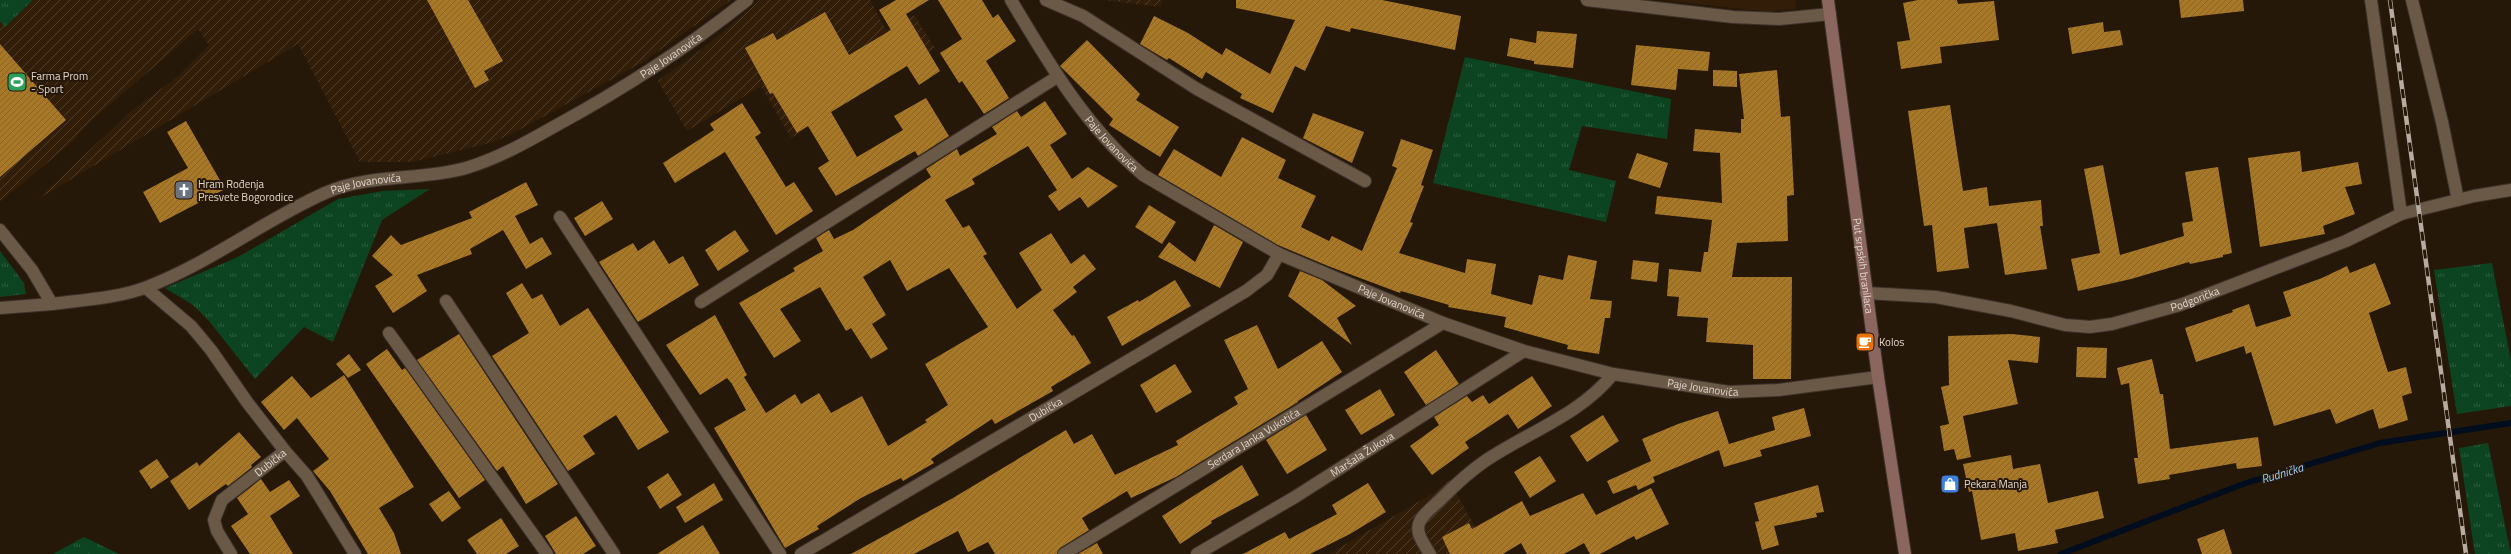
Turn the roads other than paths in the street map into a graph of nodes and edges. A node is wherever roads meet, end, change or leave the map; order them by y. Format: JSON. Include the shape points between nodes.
{"nodes":[{"id":1,"x":748,"y":0,"type":"edge"},
{"id":2,"x":1011,"y":0,"type":"edge"},
{"id":3,"x":1046,"y":0,"type":"edge"},
{"id":4,"x":1587,"y":0,"type":"edge"},
{"id":5,"x":1828,"y":0,"type":"edge"},
{"id":6,"x":2371,"y":0,"type":"edge"},
{"id":7,"x":2412,"y":0,"type":"edge"},
{"id":8,"x":1830,"y":14,"type":"junction"},
{"id":9,"x":1057,"y":77,"type":"junction"},
{"id":10,"x":1365,"y":181,"type":"dead end"},
{"id":11,"x":2511,"y":190,"type":"edge"},
{"id":12,"x":2458,"y":200,"type":"junction"},
{"id":13,"x":2401,"y":214,"type":"junction"},
{"id":14,"x":560,"y":217,"type":"dead end"},
{"id":15,"x":0,"y":230,"type":"edge"},
{"id":16,"x":1279,"y":254,"type":"junction"},
{"id":17,"x":146,"y":288,"type":"junction"},
{"id":18,"x":1866,"y":293,"type":"junction"},
{"id":19,"x":446,"y":300,"type":"dead end"},
{"id":20,"x":701,"y":302,"type":"dead end"},
{"id":21,"x":52,"y":304,"type":"junction"},
{"id":22,"x":0,"y":308,"type":"edge"},
{"id":23,"x":1443,"y":323,"type":"junction"},
{"id":24,"x":389,"y":333,"type":"dead end"},
{"id":25,"x":1524,"y":351,"type":"junction"},
{"id":26,"x":1613,"y":374,"type":"junction"},
{"id":27,"x":1878,"y":378,"type":"junction"},
{"id":28,"x":285,"y":450,"type":"junction"},
{"id":29,"x":230,"y":554,"type":"edge"},
{"id":30,"x":355,"y":554,"type":"edge"},
{"id":31,"x":547,"y":554,"type":"edge"},
{"id":32,"x":614,"y":554,"type":"edge"},
{"id":33,"x":780,"y":554,"type":"edge"},
{"id":34,"x":801,"y":554,"type":"edge"},
{"id":35,"x":1064,"y":554,"type":"edge"},
{"id":36,"x":1197,"y":554,"type":"edge"},
{"id":37,"x":1430,"y":554,"type":"edge"},
{"id":38,"x":1906,"y":554,"type":"edge"}],
"edges":[{"from":1,"to":17,"type":"street","name":"Paje Jovanovića","via":[[708,31],[596,104],[500,156],[465,168],[427,176],[366,181],[326,192],[217,253]]},
{"from":2,"to":9,"type":"street","name":"Paje Jovanovića"},
{"from":3,"to":10,"type":"street","via":[[1083,16],[1197,89]]},
{"from":4,"to":8,"type":"street","via":[[1733,17],[1779,19]]},
{"from":5,"to":8,"type":"main road","name":"Put srpskih branilaca"},
{"from":6,"to":13,"type":"street"},
{"from":7,"to":12,"type":"street"},
{"from":8,"to":18,"type":"main road","name":"Put srpskih branilaca"},
{"from":9,"to":16,"type":"street","name":"Paje Jovanovića","via":[[1106,141],[1143,175]]},
{"from":9,"to":20,"type":"street"},
{"from":11,"to":12,"type":"street","name":"Podgorička"},
{"from":12,"to":13,"type":"street","name":"Podgorička"},
{"from":13,"to":18,"type":"street","name":"Podgorička","via":[[2346,241],[2180,305],[2112,324],[2090,327],[2065,325],[2011,311],[1936,297]]},
{"from":14,"to":33,"type":"street"},
{"from":15,"to":21,"type":"street","via":[[32,270]]},
{"from":16,"to":23,"type":"street","name":"Paje Jovanovića"},
{"from":16,"to":34,"type":"street","name":"Dubička","via":[[1267,275],[1246,291]]},
{"from":17,"to":21,"type":"street","name":"Paje Jovanovića","via":[[94,299]]},
{"from":17,"to":28,"type":"street","via":[[190,326],[206,344]]},
{"from":18,"to":27,"type":"main road","name":"Put srpskih branilaca"},
{"from":19,"to":32,"type":"street"},
{"from":21,"to":22,"type":"street","name":"Paje Jovanovića"},
{"from":23,"to":25,"type":"street","name":"Paje Jovanovića"},
{"from":23,"to":35,"type":"street","name":"Serdara Janka Vukotića"},
{"from":24,"to":31,"type":"street"},
{"from":25,"to":26,"type":"street","name":"Paje Jovanovića"},
{"from":25,"to":36,"type":"street","name":"Maršala Žukova","via":[[1295,497]]},
{"from":26,"to":27,"type":"street","name":"Paje Jovanovića","via":[[1730,392],[1778,390]]},
{"from":26,"to":37,"type":"street","via":[[1602,388],[1588,399],[1537,432],[1486,460],[1464,477],[1420,520],[1418,531]]},
{"from":27,"to":38,"type":"main road","name":"Put srpskih branilaca"},
{"from":28,"to":29,"type":"street","name":"Dubička","via":[[222,500],[214,520],[216,531]]},
{"from":28,"to":30,"type":"street","name":"Dubička","via":[[311,482]]}]}
